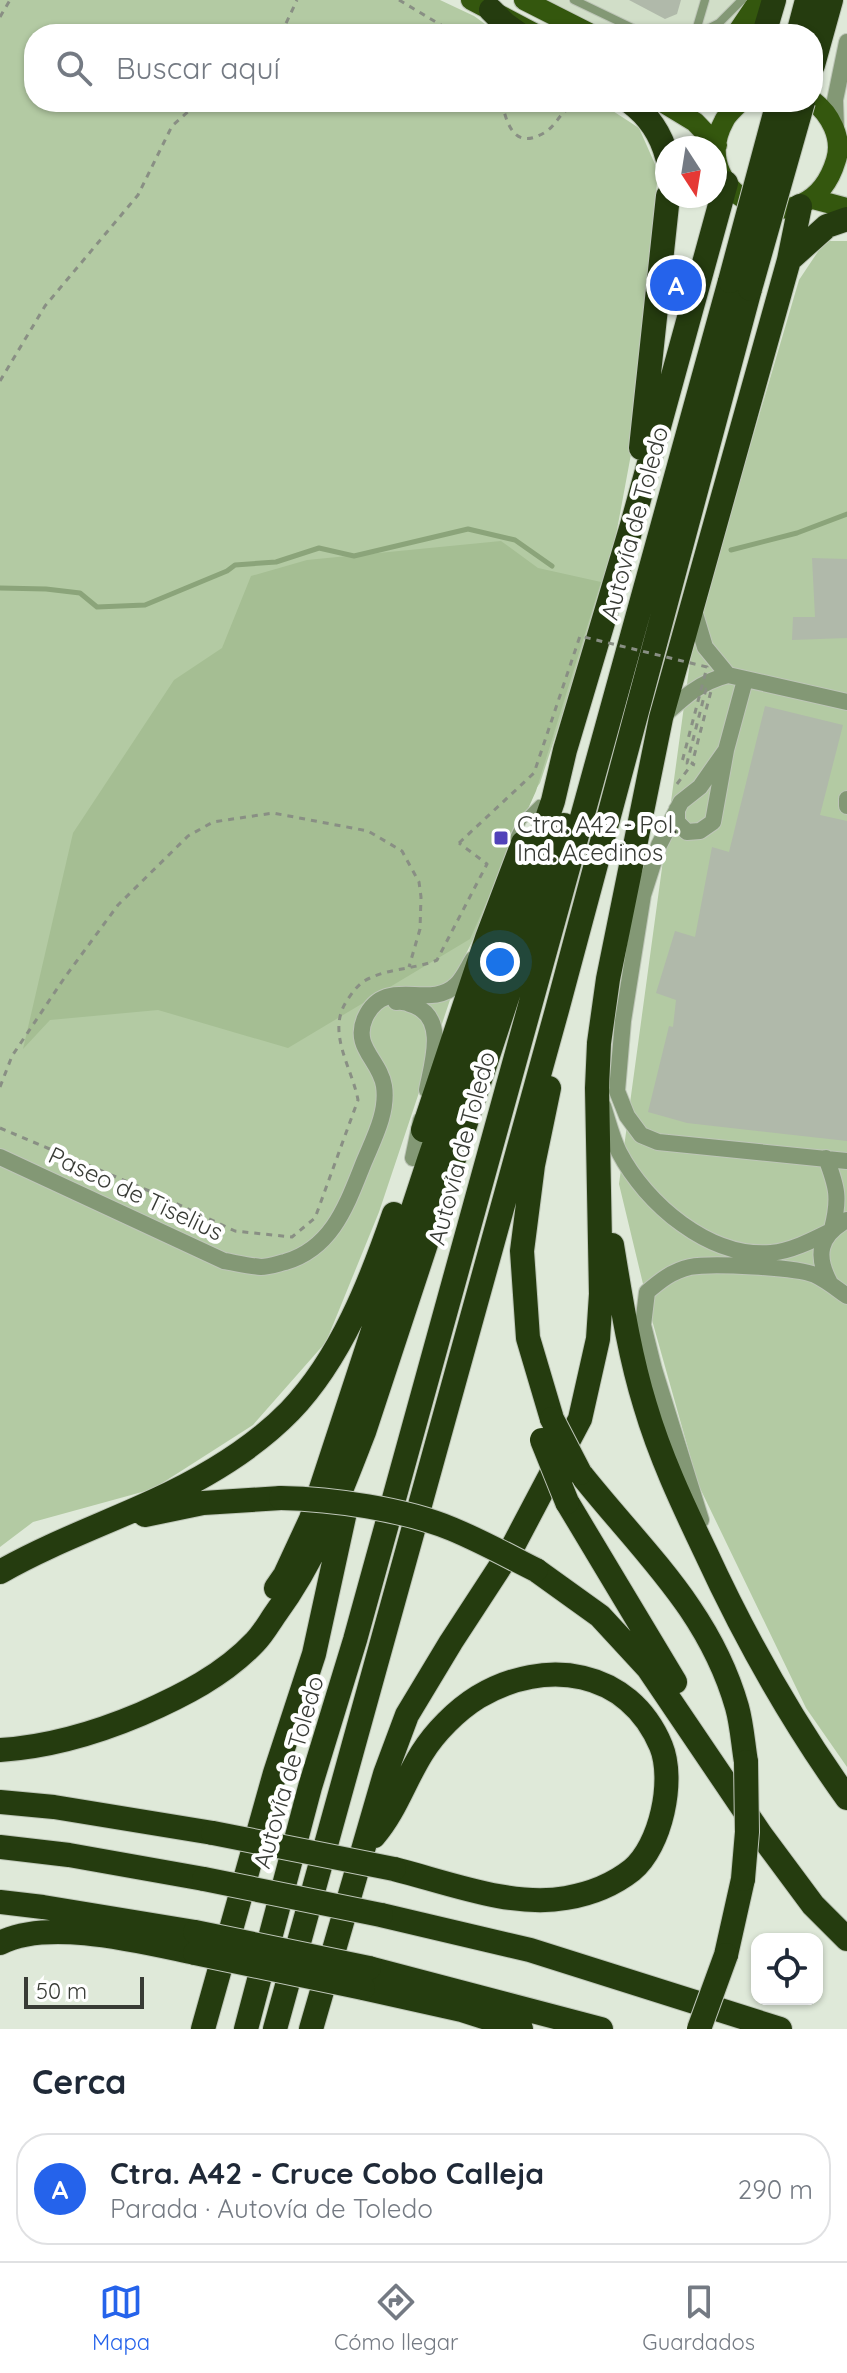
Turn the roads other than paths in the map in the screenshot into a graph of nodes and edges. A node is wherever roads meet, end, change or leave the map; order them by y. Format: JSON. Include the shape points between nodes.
{"nodes":[{"id":1,"x":524,"y":0,"type":"edge"},
{"id":2,"x":537,"y":0,"type":"edge"},
{"id":3,"x":574,"y":0,"type":"edge"},
{"id":4,"x":705,"y":0,"type":"edge"},
{"id":5,"x":742,"y":0,"type":"edge"},
{"id":6,"x":759,"y":0,"type":"edge"},
{"id":7,"x":831,"y":0,"type":"edge"},
{"id":8,"x":481,"y":5,"type":"edge"},
{"id":9,"x":797,"y":16,"type":"edge"},
{"id":10,"x":564,"y":19,"type":"junction"},
{"id":11,"x":505,"y":24,"type":"edge"},
{"id":12,"x":517,"y":24,"type":"edge"},
{"id":13,"x":573,"y":24,"type":"edge"},
{"id":14,"x":579,"y":24,"type":"edge"},
{"id":15,"x":624,"y":24,"type":"edge"},
{"id":16,"x":699,"y":24,"type":"edge"},
{"id":17,"x":717,"y":24,"type":"edge"},
{"id":18,"x":743,"y":24,"type":"edge"},
{"id":19,"x":847,"y":42,"type":"edge"},
{"id":20,"x":823,"y":111,"type":"edge"},
{"id":21,"x":643,"y":112,"type":"edge"},
{"id":22,"x":678,"y":112,"type":"edge"},
{"id":23,"x":731,"y":112,"type":"edge"},
{"id":24,"x":763,"y":112,"type":"edge"},
{"id":25,"x":776,"y":112,"type":"edge"},
{"id":26,"x":799,"y":112,"type":"edge"},
{"id":27,"x":659,"y":136,"type":"edge"},
{"id":28,"x":708,"y":136,"type":"edge"},
{"id":29,"x":720,"y":136,"type":"edge"},
{"id":30,"x":840,"y":151,"type":"edge"},
{"id":31,"x":727,"y":184,"type":"edge"},
{"id":32,"x":806,"y":202,"type":"junction"},
{"id":33,"x":667,"y":208,"type":"edge"},
{"id":34,"x":719,"y":208,"type":"edge"},
{"id":35,"x":847,"y":208,"type":"edge"},
{"id":36,"x":847,"y":219,"type":"edge"},
{"id":37,"x":789,"y":260,"type":"junction"},
{"id":38,"x":733,"y":282,"type":"junction"},
{"id":39,"x":632,"y":525,"type":"junction"},
{"id":40,"x":693,"y":607,"type":"junction"},
{"id":41,"x":728,"y":675,"type":"junction"},
{"id":42,"x":745,"y":680,"type":"junction"},
{"id":43,"x":847,"y":702,"type":"edge"},
{"id":44,"x":661,"y":718,"type":"junction"},
{"id":45,"x":565,"y":750,"type":"junction"},
{"id":46,"x":726,"y":750,"type":"junction"},
{"id":47,"x":847,"y":799,"type":"edge"},
{"id":48,"x":847,"y":806,"type":"edge"},
{"id":49,"x":677,"y":809,"type":"junction"},
{"id":50,"x":566,"y":820,"type":"junction"},
{"id":51,"x":487,"y":938,"type":"junction"},
{"id":52,"x":374,"y":1005,"type":"junction"},
{"id":53,"x":557,"y":1010,"type":"junction"},
{"id":54,"x":511,"y":1068,"type":"junction"},
{"id":55,"x":597,"y":1088,"type":"junction"},
{"id":56,"x":0,"y":1157,"type":"edge"},
{"id":57,"x":413,"y":1158,"type":"junction"},
{"id":58,"x":826,"y":1158,"type":"junction"},
{"id":59,"x":599,"y":1159,"type":"junction"},
{"id":60,"x":847,"y":1161,"type":"edge"},
{"id":61,"x":836,"y":1227,"type":"edge"},
{"id":62,"x":830,"y":1285,"type":"junction"},
{"id":63,"x":847,"y":1296,"type":"edge"},
{"id":64,"x":547,"y":1430,"type":"junction"},
{"id":65,"x":364,"y":1432,"type":"junction"},
{"id":66,"x":79,"y":1533,"type":"junction"},
{"id":67,"x":0,"y":1572,"type":"edge"},
{"id":68,"x":734,"y":1614,"type":"junction"},
{"id":69,"x":162,"y":1705,"type":"junction"},
{"id":70,"x":0,"y":1750,"type":"edge"},
{"id":71,"x":847,"y":1798,"type":"edge"},
{"id":72,"x":0,"y":1802,"type":"edge"},
{"id":73,"x":0,"y":1847,"type":"edge"},
{"id":74,"x":364,"y":1847,"type":"junction"},
{"id":75,"x":0,"y":1902,"type":"edge"},
{"id":76,"x":813,"y":1905,"type":"junction"},
{"id":77,"x":847,"y":1939,"type":"edge"},
{"id":78,"x":0,"y":1943,"type":"edge"},
{"id":79,"x":195,"y":1943,"type":"junction"},
{"id":80,"x":366,"y":1978,"type":"junction"},
{"id":81,"x":203,"y":2029,"type":"edge"},
{"id":82,"x":246,"y":2029,"type":"edge"},
{"id":83,"x":275,"y":2029,"type":"edge"},
{"id":84,"x":311,"y":2029,"type":"edge"},
{"id":85,"x":521,"y":2029,"type":"edge"},
{"id":86,"x":601,"y":2029,"type":"edge"},
{"id":87,"x":699,"y":2029,"type":"edge"},
{"id":88,"x":780,"y":2029,"type":"edge"}],
"edges":[{"from":1,"to":10,"type":"main road"},
{"from":2,"to":10,"type":"lane"},
{"from":3,"to":15,"type":"lane"},
{"from":4,"to":16,"type":"lane"},
{"from":5,"to":17,"type":"lane"},
{"from":6,"to":18,"type":"main road"},
{"from":7,"to":9,"type":"highway"},
{"from":8,"to":11,"type":"highway"},
{"from":8,"to":12,"type":"main road"},
{"from":10,"to":13,"type":"main road"},
{"from":10,"to":14,"type":"main road"},
{"from":19,"to":30,"type":"street","via":[[835,100]]},
{"from":20,"to":30,"type":"main road"},
{"from":21,"to":27,"type":"highway"},
{"from":22,"to":28,"type":"main road"},
{"from":23,"to":29,"type":"main road"},
{"from":24,"to":38,"type":"highway"},
{"from":25,"to":38,"type":"highway","bridge":true},
{"from":26,"to":38,"type":"highway","bridge":true},
{"from":30,"to":32,"type":"main road","via":[[830,179]]},
{"from":31,"to":32,"type":"main road","via":[[759,207],[780,210]]},
{"from":32,"to":35,"type":"main road"},
{"from":32,"to":37,"type":"highway"},
{"from":33,"to":39,"type":"highway"},
{"from":34,"to":39,"type":"highway"},
{"from":36,"to":37,"type":"highway","via":[[827,226]]},
{"from":37,"to":40,"type":"highway"},
{"from":38,"to":50,"type":"highway"},
{"from":38,"to":53,"type":"highway","via":[[627,753]]},
{"from":38,"to":54,"type":"highway","name":"Autovía de Toledo"},
{"from":39,"to":45,"type":"highway"},
{"from":40,"to":41,"type":"street","via":[[705,647]]},
{"from":40,"to":44,"type":"highway"},
{"from":41,"to":42,"type":"street"},
{"from":41,"to":44,"type":"street","via":[[708,680]]},
{"from":42,"to":43,"type":"street"},
{"from":42,"to":46,"type":"street"},
{"from":44,"to":55,"type":"highway","via":[[608,979]]},
{"from":45,"to":51,"type":"highway"},
{"from":45,"to":69,"type":"highway","via":[[553,801],[311,1519],[285,1575],[246,1630]]},
{"from":46,"to":49,"type":"street"},
{"from":46,"to":49,"type":"street","via":[[713,822],[687,832],[677,822]]},
{"from":47,"to":48,"type":"street"},
{"from":49,"to":58,"type":"street","via":[[643,895],[617,1091],[627,1116],[641,1135],[658,1142]]},
{"from":50,"to":54,"type":"highway","via":[[511,1037]]},
{"from":50,"to":65,"type":"highway"},
{"from":51,"to":52,"type":"street","via":[[456,986],[438,994],[393,993]]},
{"from":51,"to":57,"type":"highway"},
{"from":52,"to":56,"type":"street","name":"Paseo de Tiselius","via":[[361,1030],[362,1045],[383,1083],[377,1131],[341,1218],[300,1258],[263,1267],[224,1261]]},
{"from":52,"to":57,"type":"street","via":[[403,1001],[423,1009],[433,1027],[436,1045]]},
{"from":53,"to":64,"type":"highway","via":[[548,1103],[533,1165],[522,1251],[528,1338]]},
{"from":53,"to":83,"type":"highway"},
{"from":54,"to":82,"type":"highway","name":"Autovía de Toledo"},
{"from":55,"to":59,"type":"highway"},
{"from":55,"to":61,"type":"street","via":[[619,1151],[637,1180],[662,1208],[705,1238],[743,1251],[772,1253],[810,1242]]},
{"from":57,"to":66,"type":"highway","via":[[367,1285],[336,1350],[290,1411],[234,1457]]},
{"from":58,"to":60,"type":"street"},
{"from":58,"to":61,"type":"street","via":[[837,1186]]},
{"from":59,"to":68,"type":"highway","via":[[627,1337],[645,1405],[672,1482]]},
{"from":59,"to":74,"type":"highway","via":[[598,1339],[580,1419],[511,1550],[407,1715]]},
{"from":61,"to":62,"type":"street","via":[[821,1249]]},
{"from":62,"to":63,"type":"street"},
{"from":62,"to":68,"type":"street","via":[[814,1275],[779,1269],[690,1267],[665,1276],[647,1292],[643,1325],[654,1369]]},
{"from":64,"to":76,"type":"highway","bridge":true,"via":[[567,1502]]},
{"from":64,"to":87,"type":"highway","bridge":true,"via":[[659,1564],[701,1624],[723,1665],[738,1710],[746,1762],[743,1879],[726,1955]]},
{"from":65,"to":69,"type":"highway","via":[[299,1582],[256,1641],[230,1665]]},
{"from":65,"to":81,"type":"highway","via":[[314,1654]]},
{"from":66,"to":67,"type":"highway"},
{"from":66,"to":76,"type":"highway","bridge":true,"via":[[203,1503],[310,1499],[373,1507],[450,1528],[536,1570],[600,1616],[648,1668]]},
{"from":68,"to":71,"type":"highway"},
{"from":69,"to":70,"type":"highway","via":[[97,1732]]},
{"from":72,"to":74,"type":"highway","bridge":true,"via":[[213,1833],[509,1898],[564,1898],[606,1887],[634,1868],[652,1843],[667,1789],[662,1748],[644,1716],[615,1691],[580,1676],[546,1673],[511,1682],[477,1698],[446,1723],[423,1751],[385,1823]]},
{"from":73,"to":88,"type":"highway","bridge":true,"via":[[204,1879],[381,1915],[530,1950]]},
{"from":74,"to":84,"type":"highway"},
{"from":75,"to":79,"type":"highway"},
{"from":76,"to":77,"type":"highway"},
{"from":78,"to":79,"type":"highway","via":[[54,1932]]},
{"from":79,"to":80,"type":"highway","bridge":true},
{"from":80,"to":85,"type":"highway"},
{"from":80,"to":86,"type":"highway"}]}
